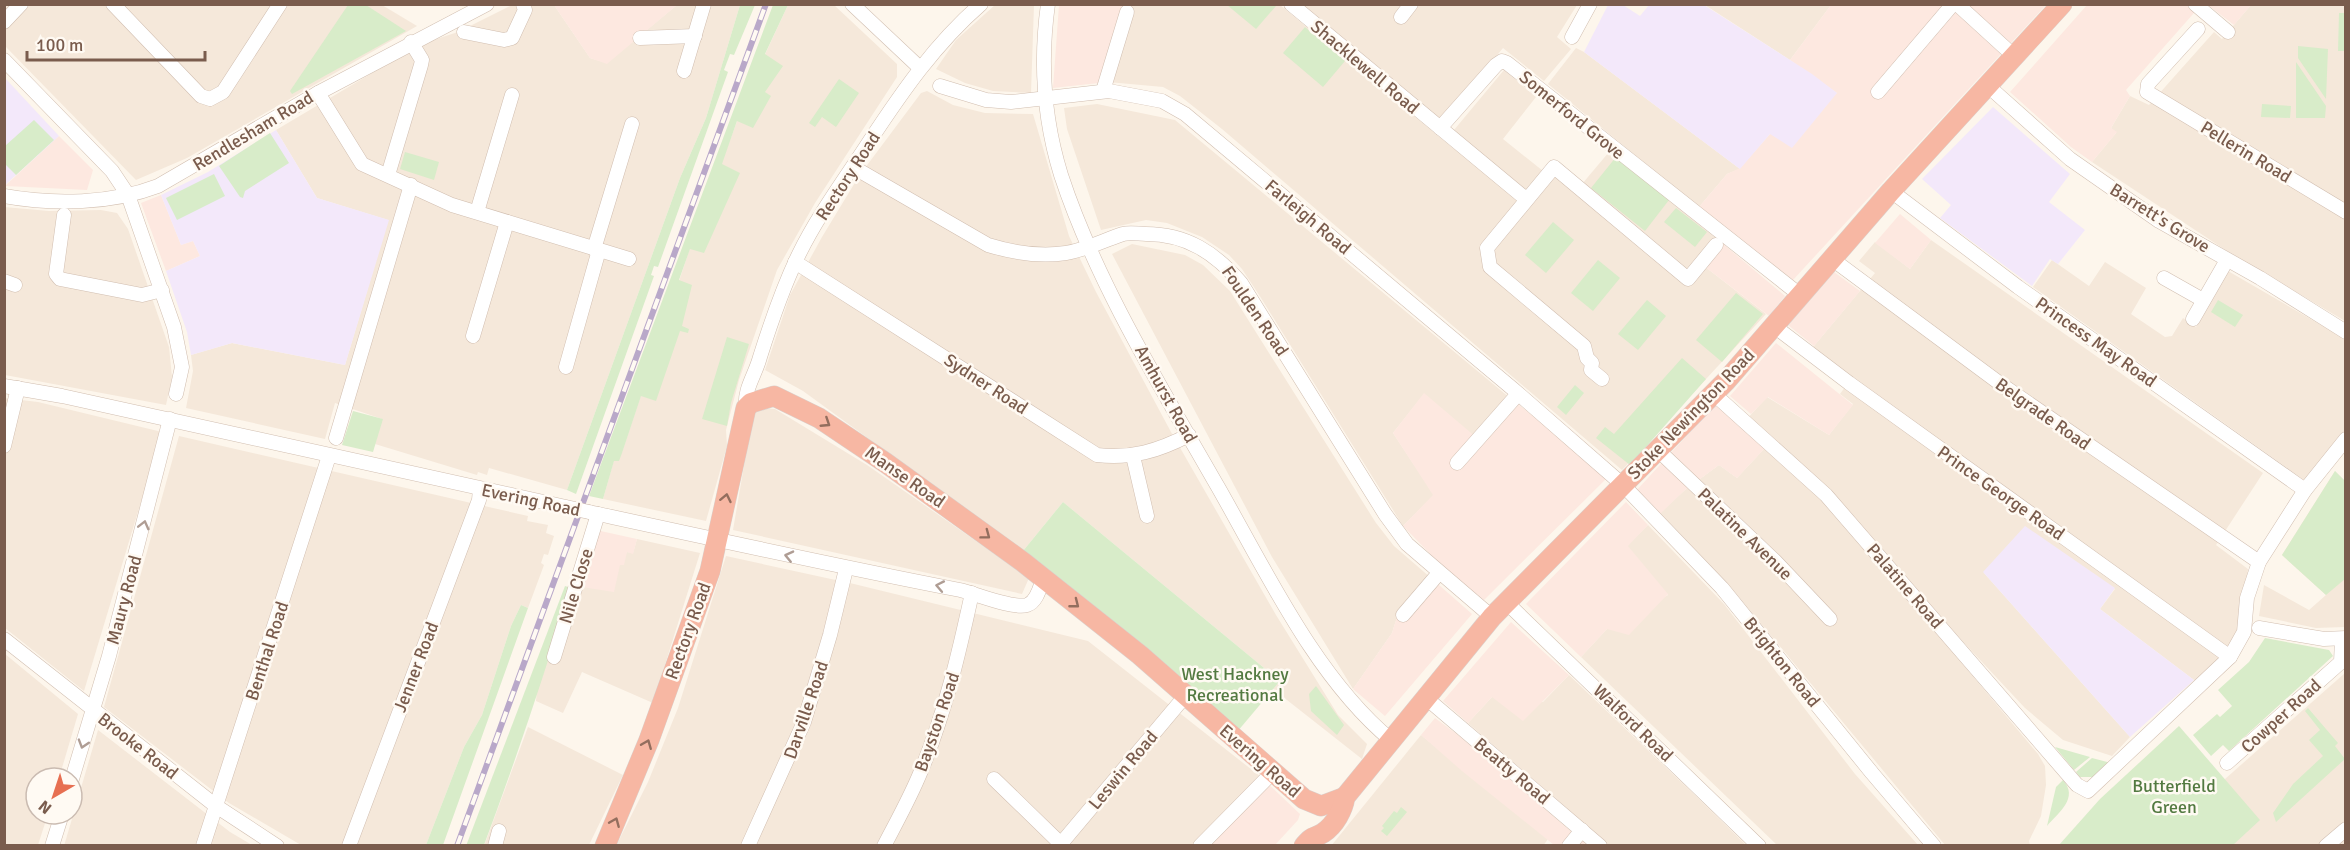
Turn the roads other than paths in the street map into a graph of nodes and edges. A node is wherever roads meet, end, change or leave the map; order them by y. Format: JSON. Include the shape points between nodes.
{"nodes":[{"id":1,"x":21,"y":4,"type":"edge"},
{"id":2,"x":113,"y":4,"type":"edge"},
{"id":3,"x":280,"y":4,"type":"edge"},
{"id":4,"x":487,"y":4,"type":"edge"},
{"id":5,"x":523,"y":4,"type":"edge"},
{"id":6,"x":704,"y":4,"type":"edge"},
{"id":7,"x":852,"y":4,"type":"edge"},
{"id":8,"x":981,"y":4,"type":"edge"},
{"id":9,"x":1048,"y":4,"type":"edge"},
{"id":10,"x":1291,"y":4,"type":"edge"},
{"id":11,"x":1412,"y":4,"type":"edge"},
{"id":12,"x":1955,"y":4,"type":"edge"},
{"id":13,"x":2062,"y":4,"type":"edge"},
{"id":14,"x":2195,"y":4,"type":"edge"},
{"id":15,"x":1587,"y":6,"type":"edge"},
{"id":16,"x":472,"y":12,"type":"junction"},
{"id":17,"x":1127,"y":12,"type":"dead end"},
{"id":18,"x":1401,"y":17,"type":"dead end"},
{"id":19,"x":4,"y":22,"type":"edge"},
{"id":20,"x":2203,"y":23,"type":"junction"},
{"id":21,"x":464,"y":32,"type":"dead end"},
{"id":22,"x":2228,"y":32,"type":"dead end"},
{"id":23,"x":482,"y":35,"type":"junction"},
{"id":24,"x":694,"y":36,"type":"junction"},
{"id":25,"x":1572,"y":37,"type":"dead end"},
{"id":26,"x":640,"y":38,"type":"dead end"},
{"id":27,"x":411,"y":42,"type":"junction"},
{"id":28,"x":2014,"y":56,"type":"junction"},
{"id":29,"x":4,"y":60,"type":"edge"},
{"id":30,"x":920,"y":69,"type":"junction"},
{"id":31,"x":684,"y":71,"type":"dead end"},
{"id":32,"x":940,"y":86,"type":"dead end"},
{"id":33,"x":1987,"y":86,"type":"junction"},
{"id":34,"x":1103,"y":91,"type":"junction"},
{"id":35,"x":1878,"y":92,"type":"dead end"},
{"id":36,"x":318,"y":93,"type":"junction"},
{"id":37,"x":512,"y":96,"type":"dead end"},
{"id":38,"x":1045,"y":98,"type":"junction"},
{"id":39,"x":632,"y":124,"type":"dead end"},
{"id":40,"x":1440,"y":128,"type":"junction"},
{"id":41,"x":853,"y":167,"type":"junction"},
{"id":42,"x":388,"y":175,"type":"junction"},
{"id":43,"x":411,"y":186,"type":"junction"},
{"id":44,"x":1891,"y":191,"type":"junction"},
{"id":45,"x":128,"y":195,"type":"junction"},
{"id":46,"x":4,"y":196,"type":"edge"},
{"id":47,"x":1526,"y":199,"type":"junction"},
{"id":48,"x":477,"y":212,"type":"junction"},
{"id":49,"x":2346,"y":212,"type":"edge"},
{"id":50,"x":64,"y":216,"type":"dead end"},
{"id":51,"x":507,"y":222,"type":"junction"},
{"id":52,"x":1716,"y":245,"type":"dead end"},
{"id":53,"x":1089,"y":247,"type":"junction"},
{"id":54,"x":597,"y":249,"type":"junction"},
{"id":55,"x":629,"y":259,"type":"dead end"},
{"id":56,"x":1832,"y":260,"type":"junction"},
{"id":57,"x":2227,"y":260,"type":"junction"},
{"id":58,"x":795,"y":262,"type":"junction"},
{"id":59,"x":2164,"y":278,"type":"dead end"},
{"id":60,"x":162,"y":290,"type":"junction"},
{"id":61,"x":1800,"y":295,"type":"junction"},
{"id":62,"x":2203,"y":300,"type":"junction"},
{"id":63,"x":2193,"y":319,"type":"dead end"},
{"id":64,"x":1774,"y":326,"type":"junction"},
{"id":65,"x":2346,"y":332,"type":"edge"},
{"id":66,"x":473,"y":336,"type":"dead end"},
{"id":67,"x":566,"y":367,"type":"dead end"},
{"id":68,"x":756,"y":372,"type":"junction"},
{"id":69,"x":1602,"y":379,"type":"dead end"},
{"id":70,"x":11,"y":387,"type":"edge"},
{"id":71,"x":176,"y":394,"type":"dead end"},
{"id":72,"x":1518,"y":394,"type":"junction"},
{"id":73,"x":1714,"y":394,"type":"junction"},
{"id":74,"x":774,"y":396,"type":"junction"},
{"id":75,"x":746,"y":408,"type":"junction"},
{"id":76,"x":170,"y":419,"type":"junction"},
{"id":77,"x":1189,"y":435,"type":"junction"},
{"id":78,"x":336,"y":438,"type":"dead end"},
{"id":79,"x":2346,"y":439,"type":"edge"},
{"id":80,"x":4,"y":446,"type":"edge"},
{"id":81,"x":1659,"y":451,"type":"junction"},
{"id":82,"x":329,"y":456,"type":"junction"},
{"id":83,"x":1133,"y":456,"type":"junction"},
{"id":84,"x":1457,"y":463,"type":"dead end"},
{"id":85,"x":1623,"y":485,"type":"junction"},
{"id":86,"x":480,"y":489,"type":"junction"},
{"id":87,"x":2305,"y":490,"type":"junction"},
{"id":88,"x":594,"y":513,"type":"junction"},
{"id":89,"x":1147,"y":516,"type":"dead end"},
{"id":90,"x":717,"y":539,"type":"junction"},
{"id":91,"x":2259,"y":562,"type":"junction"},
{"id":92,"x":846,"y":569,"type":"junction"},
{"id":93,"x":1036,"y":573,"type":"junction"},
{"id":94,"x":1439,"y":573,"type":"junction"},
{"id":95,"x":972,"y":593,"type":"junction"},
{"id":96,"x":1506,"y":602,"type":"junction"},
{"id":97,"x":1404,"y":615,"type":"dead end"},
{"id":98,"x":1492,"y":616,"type":"junction"},
{"id":99,"x":1830,"y":619,"type":"dead end"},
{"id":100,"x":2259,"y":628,"type":"dead end"},
{"id":101,"x":4,"y":639,"type":"edge"},
{"id":102,"x":2344,"y":639,"type":"edge"},
{"id":103,"x":554,"y":657,"type":"dead end"},
{"id":104,"x":2230,"y":657,"type":"junction"},
{"id":105,"x":1186,"y":695,"type":"junction"},
{"id":106,"x":1425,"y":697,"type":"junction"},
{"id":107,"x":93,"y":710,"type":"junction"},
{"id":108,"x":1390,"y":740,"type":"junction"},
{"id":109,"x":2227,"y":764,"type":"dead end"},
{"id":110,"x":76,"y":766,"type":"edge"},
{"id":111,"x":1272,"y":773,"type":"junction"},
{"id":112,"x":994,"y":779,"type":"dead end"},
{"id":113,"x":1345,"y":796,"type":"junction"},
{"id":114,"x":1304,"y":800,"type":"junction"},
{"id":115,"x":216,"y":806,"type":"junction"},
{"id":116,"x":58,"y":826,"type":"edge"},
{"id":117,"x":2346,"y":829,"type":"edge"},
{"id":118,"x":1582,"y":830,"type":"junction"},
{"id":119,"x":499,"y":831,"type":"dead end"},
{"id":120,"x":1315,"y":836,"type":"edge"},
{"id":121,"x":1061,"y":845,"type":"edge"},
{"id":122,"x":52,"y":846,"type":"edge"},
{"id":123,"x":203,"y":846,"type":"edge"},
{"id":124,"x":277,"y":846,"type":"edge"},
{"id":125,"x":349,"y":846,"type":"edge"},
{"id":126,"x":495,"y":846,"type":"edge"},
{"id":127,"x":605,"y":846,"type":"edge"},
{"id":128,"x":748,"y":846,"type":"edge"},
{"id":129,"x":884,"y":846,"type":"edge"},
{"id":130,"x":1200,"y":846,"type":"edge"},
{"id":131,"x":1569,"y":846,"type":"edge"},
{"id":132,"x":1600,"y":846,"type":"edge"},
{"id":133,"x":1759,"y":846,"type":"edge"},
{"id":134,"x":1934,"y":846,"type":"edge"},
{"id":135,"x":2326,"y":846,"type":"edge"}],
"edges":[{"from":1,"to":19,"type":"street"},
{"from":2,"to":3,"type":"street","via":[[201,96],[210,99],[223,92]]},
{"from":4,"to":16,"type":"street","name":"Rendlesham Road"},
{"from":5,"to":23,"type":"street","via":[[525,10],[512,38]]},
{"from":6,"to":24,"type":"street"},
{"from":7,"to":30,"type":"street"},
{"from":8,"to":30,"type":"street","name":"Rectory Road"},
{"from":9,"to":38,"type":"street","name":"Amhurst Road","via":[[1043,51]]},
{"from":10,"to":40,"type":"street","name":"Shacklewell Road"},
{"from":11,"to":18,"type":"street"},
{"from":12,"to":28,"type":"street"},
{"from":12,"to":35,"type":"street"},
{"from":13,"to":28,"type":"highway","name":"Stoke Newington Road"},
{"from":14,"to":20,"type":"street"},
{"from":15,"to":25,"type":"street"},
{"from":16,"to":23,"type":"street"},
{"from":16,"to":27,"type":"street","name":"Rendlesham Road"},
{"from":17,"to":34,"type":"street"},
{"from":20,"to":22,"type":"street"},
{"from":20,"to":49,"type":"street","name":"Pellerin Road","via":[[2148,84],[2147,92]]},
{"from":21,"to":23,"type":"street"},
{"from":24,"to":26,"type":"street"},
{"from":24,"to":31,"type":"street"},
{"from":27,"to":36,"type":"street","name":"Rendlesham Road"},
{"from":27,"to":42,"type":"street","via":[[422,60]]},
{"from":28,"to":33,"type":"highway","name":"Stoke Newington Road"},
{"from":29,"to":45,"type":"street","via":[[112,171]]},
{"from":30,"to":41,"type":"street","name":"Rectory Road"},
{"from":32,"to":38,"type":"street","name":"Farleigh Road","via":[[986,100]]},
{"from":33,"to":44,"type":"highway","name":"Stoke Newington Road"},
{"from":33,"to":57,"type":"street","name":"Barrett's Grove","via":[[2070,159],[2159,221]]},
{"from":34,"to":38,"type":"street","name":"Farleigh Road"},
{"from":34,"to":72,"type":"street","name":"Farleigh Road","via":[[1162,101],[1185,114]]},
{"from":36,"to":42,"type":"street","via":[[362,164]]},
{"from":36,"to":45,"type":"street","name":"Rendlesham Road","via":[[177,177]]},
{"from":37,"to":48,"type":"street"},
{"from":38,"to":53,"type":"street","name":"Amhurst Road","via":[[1061,174]]},
{"from":39,"to":54,"type":"street"},
{"from":40,"to":47,"type":"street"},
{"from":40,"to":61,"type":"street","name":"Somerford Grove","via":[[1496,65],[1507,63]]},
{"from":41,"to":53,"type":"street","name":"Foulden Road","via":[[988,245],[1041,255]]},
{"from":41,"to":58,"type":"street","name":"Rectory Road"},
{"from":42,"to":43,"type":"street"},
{"from":43,"to":48,"type":"street"},
{"from":43,"to":78,"type":"street"},
{"from":44,"to":56,"type":"highway","name":"Stoke Newington Road"},
{"from":44,"to":87,"type":"street","name":"Princess May Road"},
{"from":45,"to":46,"type":"street","name":"Rendlesham Road","via":[[64,202]]},
{"from":45,"to":60,"type":"street"},
{"from":47,"to":52,"type":"street","via":[[1554,167],[1689,279]]},
{"from":47,"to":69,"type":"street","via":[[1487,248],[1490,267],[1584,346],[1591,369]]},
{"from":48,"to":51,"type":"street"},
{"from":50,"to":60,"type":"street","via":[[56,274],[60,279],[142,295]]},
{"from":51,"to":54,"type":"street"},
{"from":51,"to":66,"type":"street"},
{"from":53,"to":77,"type":"street","name":"Amhurst Road"},
{"from":53,"to":94,"type":"street","name":"Foulden Road","via":[[1126,233],[1155,234],[1200,246],[1221,260],[1385,514],[1407,544]]},
{"from":54,"to":55,"type":"street"},
{"from":54,"to":67,"type":"street"},
{"from":56,"to":61,"type":"highway","name":"Stoke Newington Road"},
{"from":56,"to":91,"type":"street","name":"Belgrade Road","via":[[1993,379]]},
{"from":57,"to":62,"type":"street"},
{"from":57,"to":65,"type":"street","name":"Barrett's Grove"},
{"from":58,"to":68,"type":"street","name":"Rectory Road"},
{"from":58,"to":83,"type":"street","name":"Sydner Road","via":[[1097,455]]},
{"from":59,"to":62,"type":"street"},
{"from":60,"to":71,"type":"street","via":[[181,359]]},
{"from":61,"to":64,"type":"highway","name":"Stoke Newington Road"},
{"from":62,"to":63,"type":"street"},
{"from":64,"to":73,"type":"highway","name":"Stoke Newington Road"},
{"from":64,"to":104,"type":"street","name":"Prince George Road"},
{"from":68,"to":74,"type":"street","via":[[759,384]]},
{"from":68,"to":75,"type":"street","name":"Rectory Road","via":[[746,392]]},
{"from":70,"to":76,"type":"street","name":"Evering Road"},
{"from":70,"to":80,"type":"street"},
{"from":72,"to":84,"type":"street"},
{"from":72,"to":85,"type":"street","name":"Farleigh Road"},
{"from":73,"to":81,"type":"highway","name":"Stoke Newington Road"},
{"from":73,"to":104,"type":"street","name":"Palatine Road","via":[[1826,495],[2087,789]]},
{"from":74,"to":75,"type":"highway"},
{"from":74,"to":93,"type":"highway","name":"Manse Road","one_way":true,"via":[[819,418]]},
{"from":90,"to":75,"type":"highway","name":"Rectory Road","one_way":true},
{"from":76,"to":82,"type":"street","name":"Evering Road"},
{"from":107,"to":76,"type":"street","name":"Maury Road","one_way":true},
{"from":77,"to":83,"type":"street","name":"Sydner Road","via":[[1166,447]]},
{"from":77,"to":108,"type":"street","name":"Amhurst Road","via":[[1310,645],[1352,705]]},
{"from":79,"to":87,"type":"street","name":"Palatine Road"},
{"from":81,"to":85,"type":"highway","name":"Stoke Newington Road"},
{"from":81,"to":99,"type":"street","name":"Palatine Avenue"},
{"from":82,"to":86,"type":"street","name":"Evering Road"},
{"from":82,"to":115,"type":"street","name":"Benthal Road"},
{"from":83,"to":89,"type":"street"},
{"from":85,"to":96,"type":"highway","name":"Stoke Newington Road"},
{"from":85,"to":134,"type":"street","name":"Brighton Road","via":[[1722,588]]},
{"from":86,"to":88,"type":"street","name":"Evering Road","bridge":true},
{"from":86,"to":125,"type":"street","name":"Jenner Road"},
{"from":87,"to":91,"type":"street","name":"Palatine Road"},
{"from":88,"to":90,"type":"street","name":"Evering Road"},
{"from":88,"to":103,"type":"street","name":"Nile Close"},
{"from":92,"to":90,"type":"street","name":"Evering Road","one_way":true},
{"from":127,"to":90,"type":"highway","name":"Rectory Road","one_way":true,"via":[[653,729],[710,571]]},
{"from":91,"to":104,"type":"street","name":"Palatine Road","via":[[2247,598],[2244,632]]},
{"from":95,"to":92,"type":"street","name":"Evering Road","one_way":true},
{"from":92,"to":128,"type":"street","name":"Darville Road","via":[[804,722]]},
{"from":93,"to":95,"type":"street","name":"Evering Road","via":[[1035,599],[1028,604],[1017,605]]},
{"from":93,"to":105,"type":"highway","name":"Evering Road","one_way":true},
{"from":94,"to":97,"type":"street"},
{"from":94,"to":98,"type":"street","name":"Foulden Road"},
{"from":95,"to":129,"type":"street","name":"Bayston Road","via":[[941,717],[921,772]]},
{"from":96,"to":98,"type":"highway","name":"Stoke Newington Road"},
{"from":96,"to":133,"type":"street","name":"Walford Road"},
{"from":98,"to":106,"type":"highway","name":"Stoke Newington Road"},
{"from":100,"to":102,"type":"street"},
{"from":101,"to":107,"type":"street","name":"Brooke Road"},
{"from":102,"to":109,"type":"street","name":"Cowper Road","via":[[2341,662]]},
{"from":105,"to":111,"type":"highway","name":"Evering Road"},
{"from":105,"to":121,"type":"street","name":"Leswin Road"},
{"from":106,"to":108,"type":"highway","name":"Stoke Newington Road"},
{"from":106,"to":118,"type":"street","name":"Beatty Road"},
{"from":107,"to":110,"type":"street","name":"Maury Road","one_way":true},
{"from":107,"to":115,"type":"street","name":"Brooke Road"},
{"from":108,"to":113,"type":"highway","name":"Stoke Newington Road"},
{"from":111,"to":114,"type":"highway","name":"Evering Road"},
{"from":111,"to":130,"type":"street"},
{"from":112,"to":121,"type":"street"},
{"from":113,"to":114,"type":"highway","name":"Evering Road","via":[[1321,806]]},
{"from":113,"to":120,"type":"highway","name":"Stoke Newington Road","via":[[1343,811]]},
{"from":114,"to":120,"type":"highway"},
{"from":115,"to":123,"type":"street","name":"Benthal Road"},
{"from":115,"to":124,"type":"street","name":"Brooke Road"},
{"from":116,"to":122,"type":"street"},
{"from":117,"to":135,"type":"street"},
{"from":118,"to":131,"type":"street"},
{"from":118,"to":132,"type":"street","name":"Beatty Road"},
{"from":119,"to":126,"type":"street"}]}
